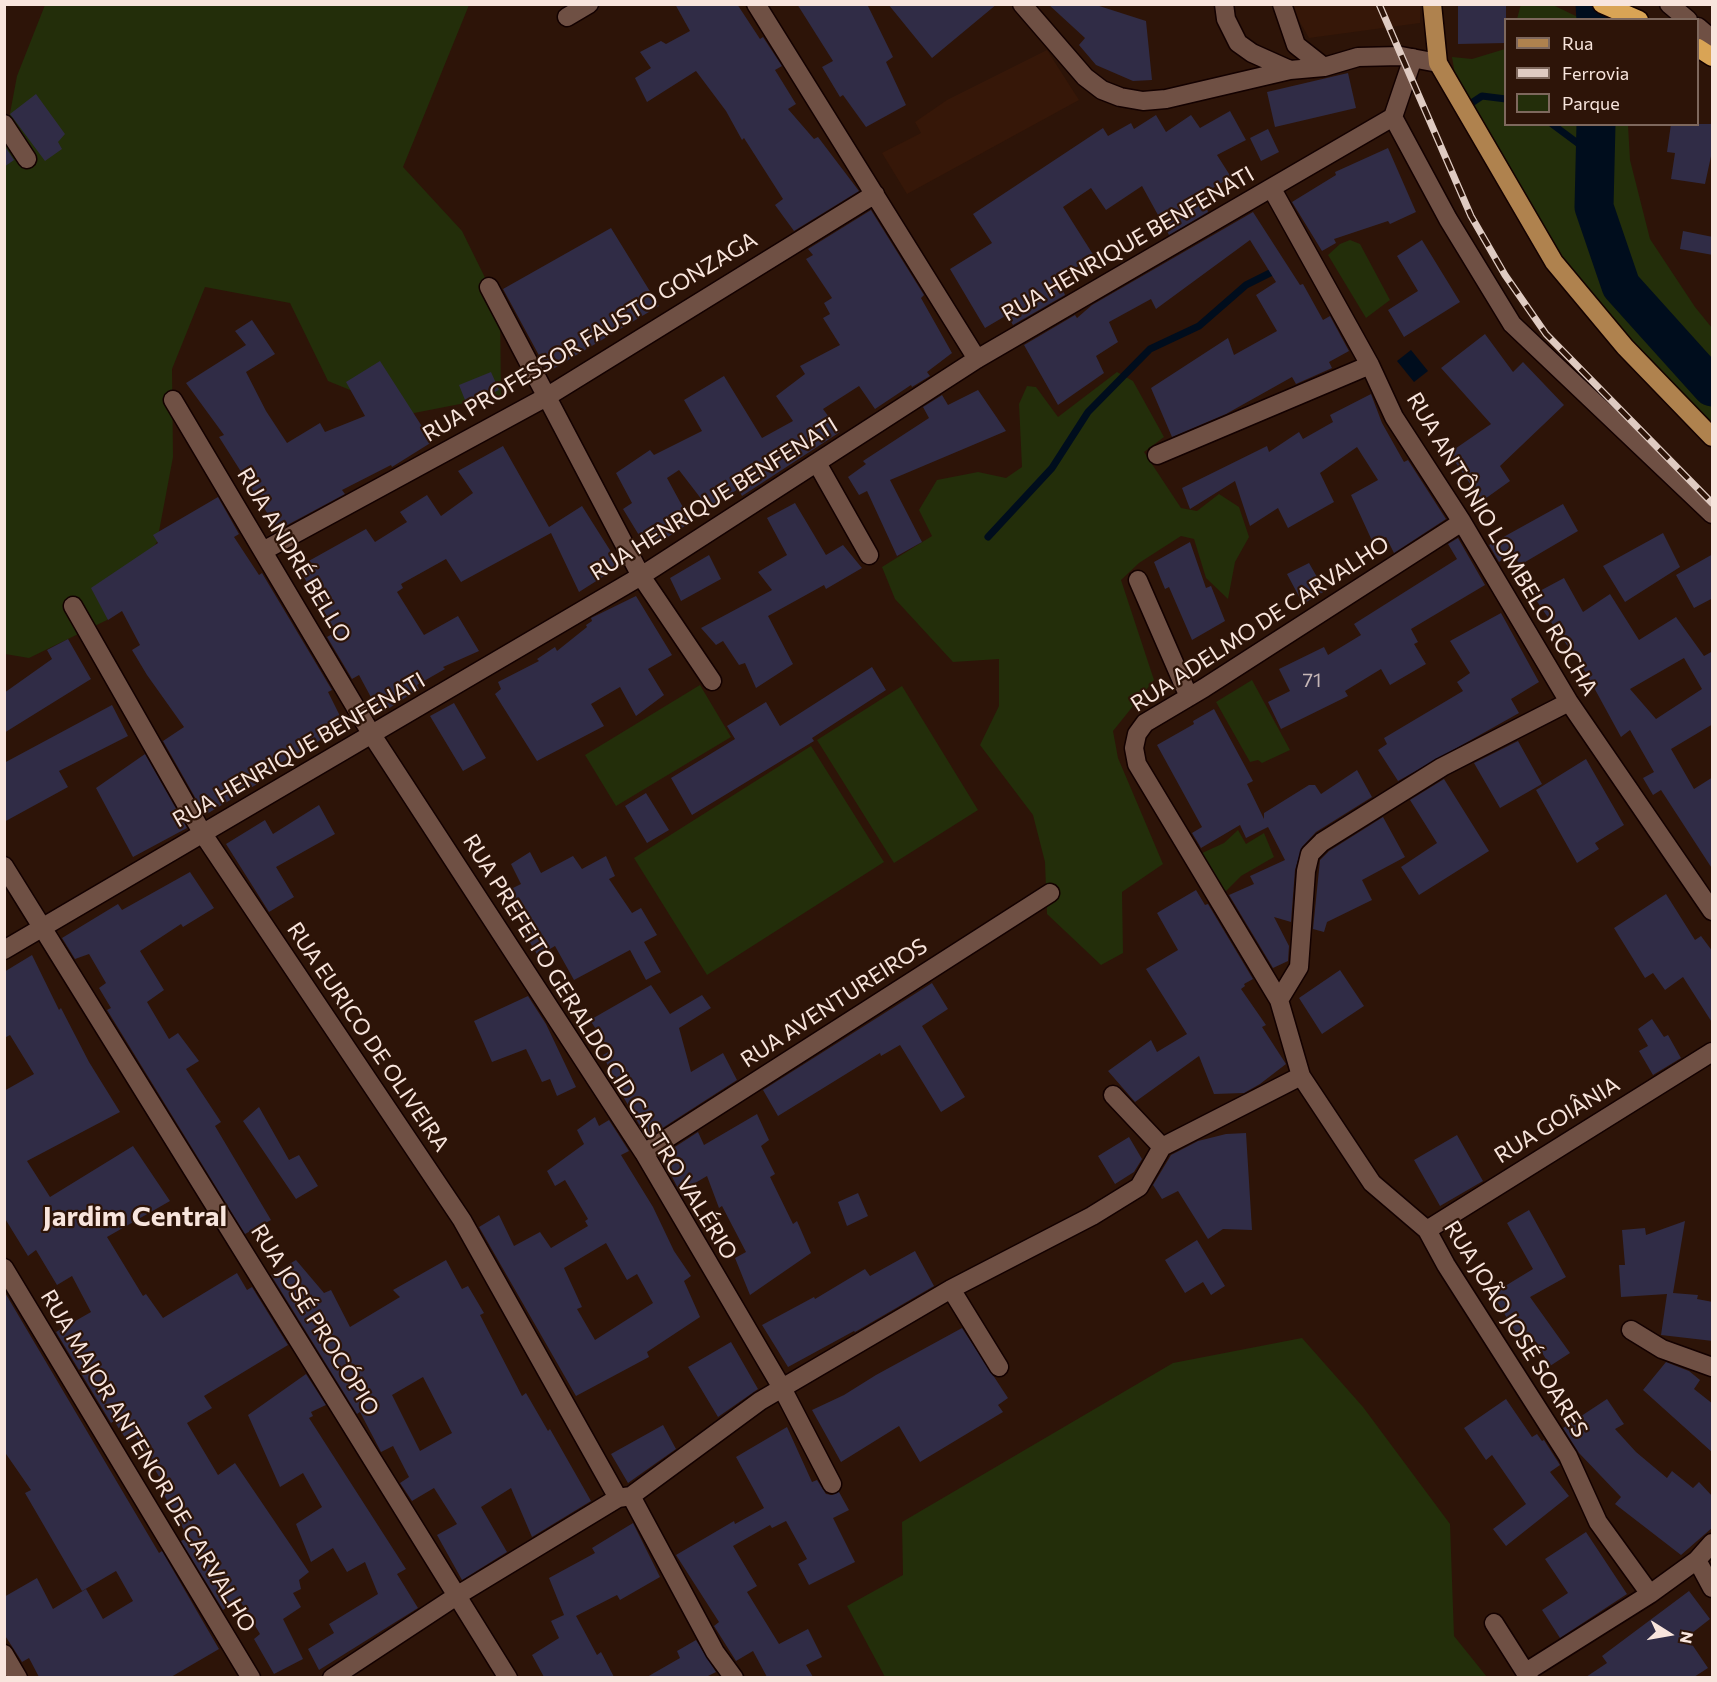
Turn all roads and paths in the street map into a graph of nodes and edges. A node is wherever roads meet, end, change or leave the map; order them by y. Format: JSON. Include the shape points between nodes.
{"nodes":[{"id":1,"x":589,"y":4,"type":"edge"},
{"id":2,"x":756,"y":4,"type":"edge"},
{"id":3,"x":1022,"y":4,"type":"edge"},
{"id":4,"x":1224,"y":4,"type":"edge"},
{"id":5,"x":1282,"y":4,"type":"edge"},
{"id":6,"x":1432,"y":4,"type":"edge"},
{"id":7,"x":1602,"y":4,"type":"edge"},
{"id":8,"x":1669,"y":4,"type":"edge"},
{"id":9,"x":567,"y":17,"type":"dead end"},
{"id":10,"x":1634,"y":18,"type":"edge"},
{"id":11,"x":1686,"y":18,"type":"edge"},
{"id":12,"x":1699,"y":28,"type":"edge"},
{"id":13,"x":1713,"y":39,"type":"edge"},
{"id":14,"x":1699,"y":49,"type":"edge"},
{"id":15,"x":1713,"y":57,"type":"edge"},
{"id":16,"x":1413,"y":58,"type":"junction"},
{"id":17,"x":1438,"y":63,"type":"junction"},
{"id":18,"x":1324,"y":67,"type":"junction"},
{"id":19,"x":1290,"y":70,"type":"junction"},
{"id":20,"x":1393,"y":117,"type":"junction"},
{"id":21,"x":4,"y":124,"type":"edge"},
{"id":22,"x":27,"y":159,"type":"dead end"},
{"id":23,"x":1272,"y":189,"type":"junction"},
{"id":24,"x":875,"y":194,"type":"junction"},
{"id":25,"x":489,"y":287,"type":"dead end"},
{"id":26,"x":977,"y":359,"type":"junction"},
{"id":27,"x":1370,"y":365,"type":"junction"},
{"id":28,"x":548,"y":396,"type":"junction"},
{"id":29,"x":173,"y":400,"type":"dead end"},
{"id":30,"x":1713,"y":437,"type":"edge"},
{"id":31,"x":1157,"y":455,"type":"dead end"},
{"id":32,"x":817,"y":464,"type":"junction"},
{"id":33,"x":1713,"y":514,"type":"edge"},
{"id":34,"x":1462,"y":522,"type":"junction"},
{"id":35,"x":263,"y":551,"type":"junction"},
{"id":36,"x":869,"y":555,"type":"dead end"},
{"id":37,"x":641,"y":576,"type":"junction"},
{"id":38,"x":1138,"y":580,"type":"dead end"},
{"id":39,"x":73,"y":606,"type":"dead end"},
{"id":40,"x":712,"y":681,"type":"dead end"},
{"id":41,"x":1189,"y":697,"type":"junction"},
{"id":42,"x":1569,"y":702,"type":"junction"},
{"id":43,"x":372,"y":735,"type":"junction"},
{"id":44,"x":204,"y":834,"type":"junction"},
{"id":45,"x":4,"y":866,"type":"edge"},
{"id":46,"x":1050,"y":893,"type":"dead end"},
{"id":47,"x":1713,"y":911,"type":"edge"},
{"id":48,"x":41,"y":927,"type":"junction"},
{"id":49,"x":4,"y":950,"type":"edge"},
{"id":50,"x":1279,"y":1000,"type":"junction"},
{"id":51,"x":1713,"y":1052,"type":"edge"},
{"id":52,"x":1301,"y":1076,"type":"junction"},
{"id":53,"x":1113,"y":1095,"type":"dead end"},
{"id":54,"x":1162,"y":1147,"type":"junction"},
{"id":55,"x":644,"y":1153,"type":"junction"},
{"id":56,"x":1427,"y":1230,"type":"junction"},
{"id":57,"x":4,"y":1268,"type":"edge"},
{"id":58,"x":951,"y":1289,"type":"junction"},
{"id":59,"x":1631,"y":1330,"type":"dead end"},
{"id":60,"x":999,"y":1367,"type":"dead end"},
{"id":61,"x":1713,"y":1367,"type":"edge"},
{"id":62,"x":782,"y":1388,"type":"junction"},
{"id":63,"x":832,"y":1484,"type":"dead end"},
{"id":64,"x":624,"y":1497,"type":"junction"},
{"id":65,"x":1713,"y":1543,"type":"edge"},
{"id":66,"x":1697,"y":1560,"type":"junction"},
{"id":67,"x":1713,"y":1588,"type":"edge"},
{"id":68,"x":1650,"y":1593,"type":"junction"},
{"id":69,"x":458,"y":1595,"type":"junction"},
{"id":70,"x":1494,"y":1623,"type":"dead end"},
{"id":71,"x":4,"y":1654,"type":"edge"},
{"id":72,"x":1527,"y":1675,"type":"edge"},
{"id":73,"x":18,"y":1677,"type":"edge"},
{"id":74,"x":251,"y":1677,"type":"edge"},
{"id":75,"x":332,"y":1677,"type":"edge"},
{"id":76,"x":508,"y":1677,"type":"edge"},
{"id":77,"x":734,"y":1677,"type":"edge"}],
"edges":[{"from":1,"to":9,"type":"street"},
{"from":2,"to":24,"type":"street"},
{"from":3,"to":19,"type":"street","via":[[1084,76],[1102,90],[1120,97],[1166,99]]},
{"from":4,"to":19,"type":"street","via":[[1226,20],[1238,43]]},
{"from":5,"to":18,"type":"street","via":[[1296,45]]},
{"from":6,"to":17,"type":"main road"},
{"from":7,"to":10,"type":"highway"},
{"from":8,"to":11,"type":"street"},
{"from":12,"to":13,"type":"street"},
{"from":14,"to":15,"type":"highway"},
{"from":16,"to":17,"type":"street"},
{"from":16,"to":18,"type":"street","via":[[1358,57]]},
{"from":16,"to":20,"type":"street"},
{"from":17,"to":30,"type":"main road","via":[[1554,262],[1625,347]]},
{"from":18,"to":19,"type":"street"},
{"from":20,"to":23,"type":"street","name":"RUA HENRIQUE BENFENATI"},
{"from":20,"to":33,"type":"street","via":[[1448,219],[1512,324]]},
{"from":21,"to":22,"type":"street"},
{"from":23,"to":26,"type":"street","name":"RUA HENRIQUE BENFENATI"},
{"from":23,"to":27,"type":"street","name":"RUA ANTÔNIO LOMBELO ROCHA"},
{"from":24,"to":26,"type":"street"},
{"from":24,"to":28,"type":"street","name":"RUA PROFESSOR FAUSTO GONZAGA"},
{"from":25,"to":28,"type":"street"},
{"from":26,"to":32,"type":"street","name":"RUA HENRIQUE BENFENATI"},
{"from":27,"to":31,"type":"street"},
{"from":27,"to":34,"type":"street","name":"RUA ANTÔNIO LOMBELO ROCHA","via":[[1394,417]]},
{"from":28,"to":35,"type":"street","name":"RUA PROFESSOR FAUSTO GONZAGA"},
{"from":28,"to":37,"type":"street"},
{"from":29,"to":35,"type":"street","name":"RUA ANDRÉ BELLO"},
{"from":32,"to":36,"type":"street"},
{"from":32,"to":37,"type":"street","name":"RUA HENRIQUE BENFENATI"},
{"from":34,"to":41,"type":"street","name":"RUA ADELMO DE CARVALHO"},
{"from":34,"to":42,"type":"street","name":"RUA ANTÔNIO LOMBELO ROCHA"},
{"from":35,"to":43,"type":"street","name":"RUA ANDRÉ BELLO"},
{"from":37,"to":40,"type":"street"},
{"from":37,"to":43,"type":"street","name":"RUA HENRIQUE BENFENATI"},
{"from":38,"to":41,"type":"street"},
{"from":39,"to":44,"type":"street","name":"RUA EURICO DE OLIVEIRA"},
{"from":41,"to":50,"type":"street","name":"RUA ADELMO DE CARVALHO","via":[[1145,723],[1134,748],[1137,764]]},
{"from":42,"to":47,"type":"street","name":"RUA ANTÔNIO LOMBELO ROCHA"},
{"from":42,"to":50,"type":"street","via":[[1443,767],[1322,842],[1310,854],[1299,967]]},
{"from":43,"to":44,"type":"street","name":"RUA HENRIQUE BENFENATI"},
{"from":43,"to":55,"type":"street","name":"RUA PREFEITO GERALDO CID CASTRO VALÉRIO"},
{"from":44,"to":48,"type":"street","name":"RUA HENRIQUE BENFENATI"},
{"from":44,"to":64,"type":"street","name":"RUA EURICO DE OLIVEIRA","via":[[462,1220]]},
{"from":45,"to":48,"type":"street","name":"RUA JOSÉ PROCÓPIO"},
{"from":46,"to":55,"type":"street","name":"RUA AVENTUREIROS"},
{"from":48,"to":49,"type":"street","name":"RUA HENRIQUE BENFENATI"},
{"from":48,"to":69,"type":"street","name":"RUA JOSÉ PROCÓPIO"},
{"from":50,"to":52,"type":"street","name":"RUA ADELMO DE CARVALHO"},
{"from":51,"to":56,"type":"street","name":"RUA GOIÂNIA"},
{"from":52,"to":54,"type":"street"},
{"from":52,"to":56,"type":"street","name":"RUA JOÃO JOSÉ SOARES","via":[[1372,1183]]},
{"from":53,"to":54,"type":"street"},
{"from":54,"to":58,"type":"street","via":[[1139,1187],[1092,1216]]},
{"from":55,"to":62,"type":"street","name":"RUA PREFEITO GERALDO CID CASTRO VALÉRIO"},
{"from":56,"to":68,"type":"street","name":"RUA JOÃO JOSÉ SOARES","via":[[1568,1456],[1598,1522]]},
{"from":57,"to":74,"type":"street","name":"RUA MAJOR ANTENOR DE CARVALHO"},
{"from":58,"to":60,"type":"street"},
{"from":58,"to":62,"type":"street"},
{"from":59,"to":61,"type":"street","via":[[1662,1349]]},
{"from":62,"to":63,"type":"street","name":"RUA PREFEITO GERALDO CID CASTRO VALÉRIO"},
{"from":62,"to":64,"type":"street"},
{"from":64,"to":69,"type":"street"},
{"from":64,"to":77,"type":"street","name":"RUA EURICO DE OLIVEIRA"},
{"from":65,"to":66,"type":"street"},
{"from":66,"to":67,"type":"street"},
{"from":66,"to":68,"type":"street"},
{"from":68,"to":72,"type":"street"},
{"from":69,"to":75,"type":"street"},
{"from":69,"to":76,"type":"street","name":"RUA JOSÉ PROCÓPIO"},
{"from":70,"to":72,"type":"street"},
{"from":71,"to":73,"type":"street"}]}
